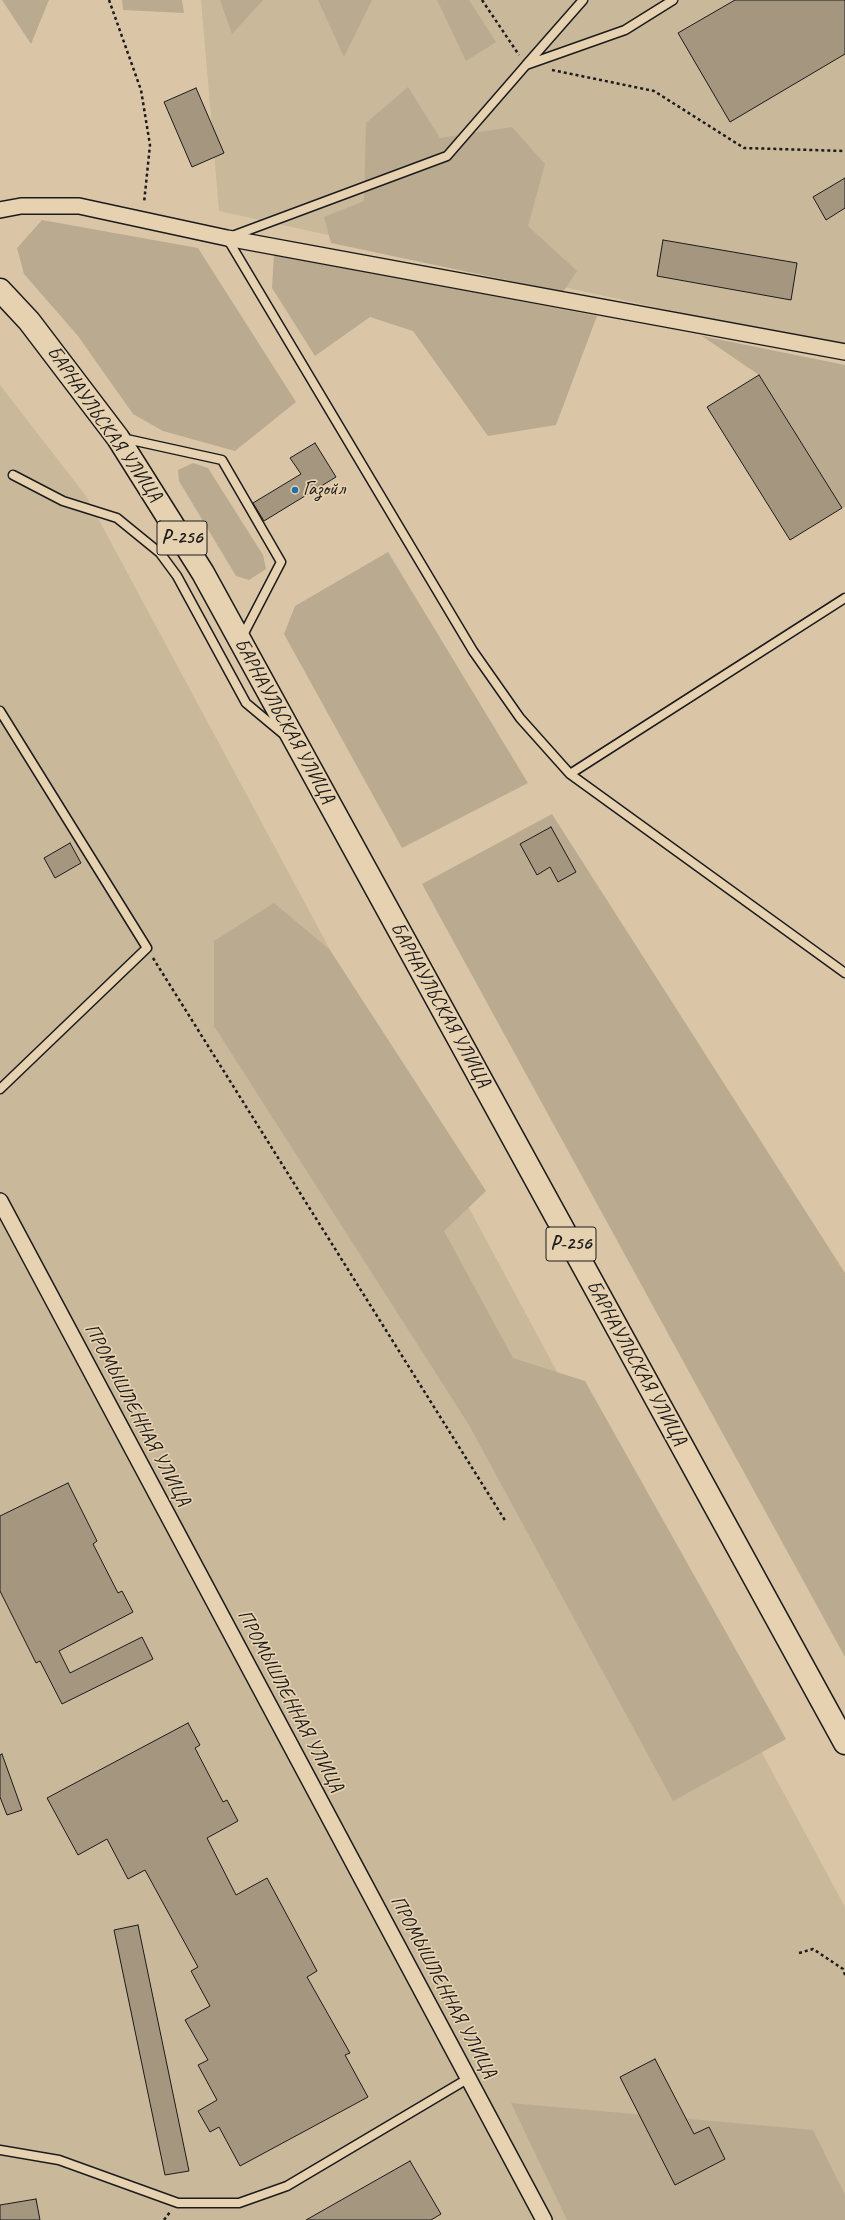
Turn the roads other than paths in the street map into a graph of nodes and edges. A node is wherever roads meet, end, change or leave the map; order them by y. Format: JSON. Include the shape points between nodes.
{"nodes":[{"id":1,"x":583,"y":0,"type":"edge"},
{"id":2,"x":673,"y":0,"type":"edge"},
{"id":3,"x":526,"y":65,"type":"junction"},
{"id":4,"x":0,"y":210,"type":"edge"},
{"id":5,"x":227,"y":238,"type":"junction"},
{"id":6,"x":0,"y":290,"type":"edge"},
{"id":7,"x":845,"y":352,"type":"edge"},
{"id":8,"x":118,"y":438,"type":"junction"},
{"id":9,"x":13,"y":475,"type":"dead end"},
{"id":10,"x":845,"y":598,"type":"edge"},
{"id":11,"x":240,"y":641,"type":"junction"},
{"id":12,"x":0,"y":711,"type":"edge"},
{"id":13,"x":297,"y":745,"type":"junction"},
{"id":14,"x":570,"y":774,"type":"junction"},
{"id":15,"x":845,"y":973,"type":"edge"},
{"id":16,"x":0,"y":1089,"type":"edge"},
{"id":17,"x":0,"y":1201,"type":"edge"},
{"id":18,"x":845,"y":1743,"type":"edge"},
{"id":19,"x":469,"y":2078,"type":"junction"},
{"id":20,"x":0,"y":2150,"type":"edge"},
{"id":21,"x":544,"y":2220,"type":"edge"}],
"edges":[{"from":1,"to":3,"type":"lane"},
{"from":2,"to":3,"type":"lane","via":[[625,30]]},
{"from":3,"to":5,"type":"lane","via":[[447,156]]},
{"from":4,"to":5,"type":"street","via":[[21,206],[79,206]]},
{"from":5,"to":7,"type":"street"},
{"from":5,"to":14,"type":"lane","via":[[473,651],[520,718]]},
{"from":6,"to":8,"type":"highway","name":"БАРНАУЛЬСКАЯ УЛИЦА","number":"Р-256","via":[[30,321]]},
{"from":8,"to":11,"type":"highway","name":"БАРНАУЛЬСКАЯ УЛИЦА","number":"Р-256","via":[[203,573]]},
{"from":8,"to":11,"type":"lane","via":[[222,460],[281,562]]},
{"from":9,"to":13,"type":"lane","via":[[63,501],[117,518],[160,552],[178,576],[246,703]]},
{"from":10,"to":14,"type":"lane"},
{"from":11,"to":13,"type":"highway","name":"БАРНАУЛЬСКАЯ УЛИЦА","number":"Р-256"},
{"from":12,"to":16,"type":"lane","via":[[147,948]]},
{"from":13,"to":18,"type":"highway","name":"БАРНАУЛЬСКАЯ УЛИЦА","number":"Р-256"},
{"from":14,"to":15,"type":"lane"},
{"from":17,"to":19,"type":"street","name":"ПРОМЫШЛЕННАЯ УЛИЦА"},
{"from":19,"to":20,"type":"lane","via":[[287,2186],[239,2203],[178,2203],[59,2160]]},
{"from":19,"to":21,"type":"street","name":"ПРОМЫШЛЕННАЯ УЛИЦА"}]}
